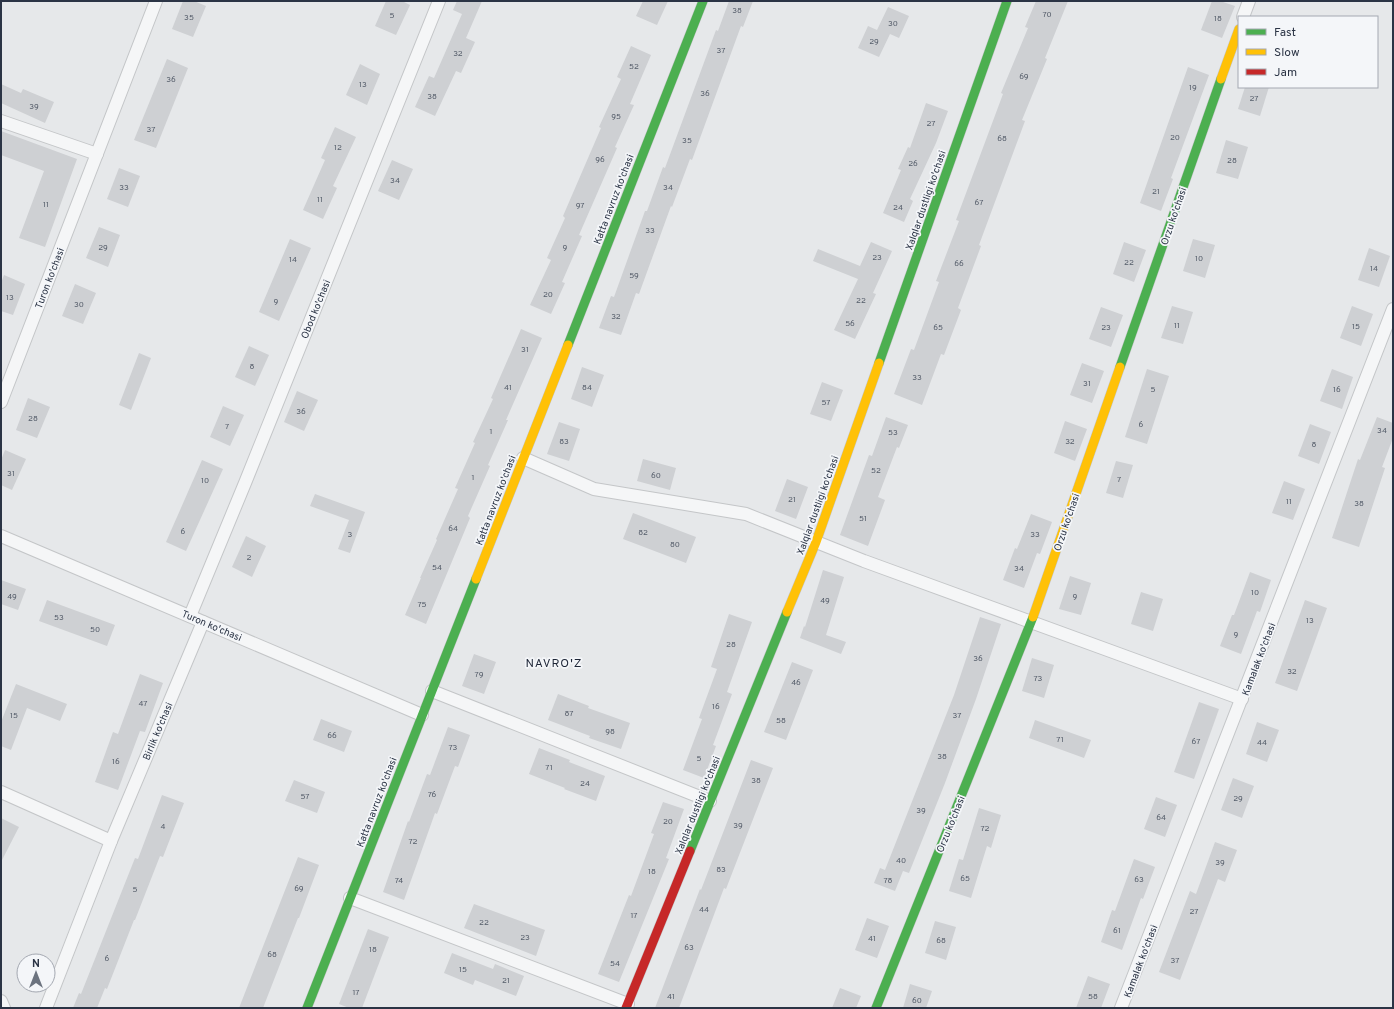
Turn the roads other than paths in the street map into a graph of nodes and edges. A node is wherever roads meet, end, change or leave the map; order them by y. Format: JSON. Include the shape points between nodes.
{"nodes":[{"id":1,"x":156,"y":1,"type":"edge"},
{"id":2,"x":702,"y":1,"type":"edge"},
{"id":3,"x":1007,"y":1,"type":"edge"},
{"id":4,"x":1249,"y":1,"type":"edge"},
{"id":5,"x":437,"y":2,"type":"edge"},
{"id":6,"x":1243,"y":16,"type":"edge"},
{"id":7,"x":1238,"y":32,"type":"edge"},
{"id":8,"x":1,"y":121,"type":"edge"},
{"id":9,"x":97,"y":154,"type":"junction"},
{"id":10,"x":1393,"y":310,"type":"edge"},
{"id":11,"x":1,"y":402,"type":"edge"},
{"id":12,"x":523,"y":458,"type":"junction"},
{"id":13,"x":1,"y":536,"type":"edge"},
{"id":14,"x":816,"y":542,"type":"junction"},
{"id":15,"x":190,"y":616,"type":"junction"},
{"id":16,"x":203,"y":622,"type":"junction"},
{"id":17,"x":1031,"y":622,"type":"junction"},
{"id":18,"x":432,"y":691,"type":"junction"},
{"id":19,"x":1242,"y":700,"type":"junction"},
{"id":20,"x":422,"y":715,"type":"junction"},
{"id":21,"x":1,"y":792,"type":"edge"},
{"id":22,"x":710,"y":801,"type":"junction"},
{"id":23,"x":111,"y":841,"type":"junction"},
{"id":24,"x":350,"y":898,"type":"junction"},
{"id":25,"x":1,"y":1001,"type":"edge"},
{"id":26,"x":627,"y":1006,"type":"edge"},
{"id":27,"x":4,"y":1008,"type":"edge"},
{"id":28,"x":46,"y":1008,"type":"edge"},
{"id":29,"x":307,"y":1008,"type":"edge"},
{"id":30,"x":876,"y":1008,"type":"edge"},
{"id":31,"x":1121,"y":1008,"type":"edge"}],
"edges":[{"from":1,"to":9,"type":"street","name":"Turon ko'chasi"},
{"from":2,"to":12,"type":"street","name":"Katta navruz ko'chasi"},
{"from":3,"to":14,"type":"street","name":"Xalqlar dustligi ko'chasi"},
{"from":4,"to":6,"type":"street"},
{"from":5,"to":15,"type":"street","name":"Obod ko'chasi"},
{"from":7,"to":17,"type":"street","name":"Orzu ko'chasi"},
{"from":8,"to":9,"type":"street"},
{"from":9,"to":11,"type":"street","name":"Turon ko'chasi"},
{"from":10,"to":19,"type":"street","name":"Kamalak ko'chasi"},
{"from":12,"to":14,"type":"street","via":[[594,489],[746,514]]},
{"from":12,"to":18,"type":"street","name":"Katta navruz ko'chasi"},
{"from":13,"to":15,"type":"street","name":"Turon ko'chasi"},
{"from":14,"to":17,"type":"street"},
{"from":14,"to":22,"type":"street","name":"Xalqlar dustligi ko'chasi"},
{"from":15,"to":16,"type":"street","name":"Turon ko'chasi"},
{"from":16,"to":20,"type":"street","name":"Turon ko'chasi"},
{"from":16,"to":23,"type":"street","name":"Birlik ko'chasi"},
{"from":17,"to":19,"type":"street"},
{"from":17,"to":30,"type":"street","name":"Orzu ko'chasi"},
{"from":18,"to":20,"type":"street","name":"Katta navruz ko'chasi"},
{"from":18,"to":22,"type":"street"},
{"from":19,"to":31,"type":"street","name":"Kamalak ko'chasi"},
{"from":20,"to":24,"type":"street","name":"Katta navruz ko'chasi"},
{"from":21,"to":23,"type":"street"},
{"from":22,"to":26,"type":"street","name":"Xalqlar dustligi ko'chasi"},
{"from":23,"to":28,"type":"street","name":"Birlik ko'chasi"},
{"from":24,"to":26,"type":"street"},
{"from":24,"to":29,"type":"street","name":"Katta navruz ko'chasi"},
{"from":25,"to":27,"type":"street"}]}
